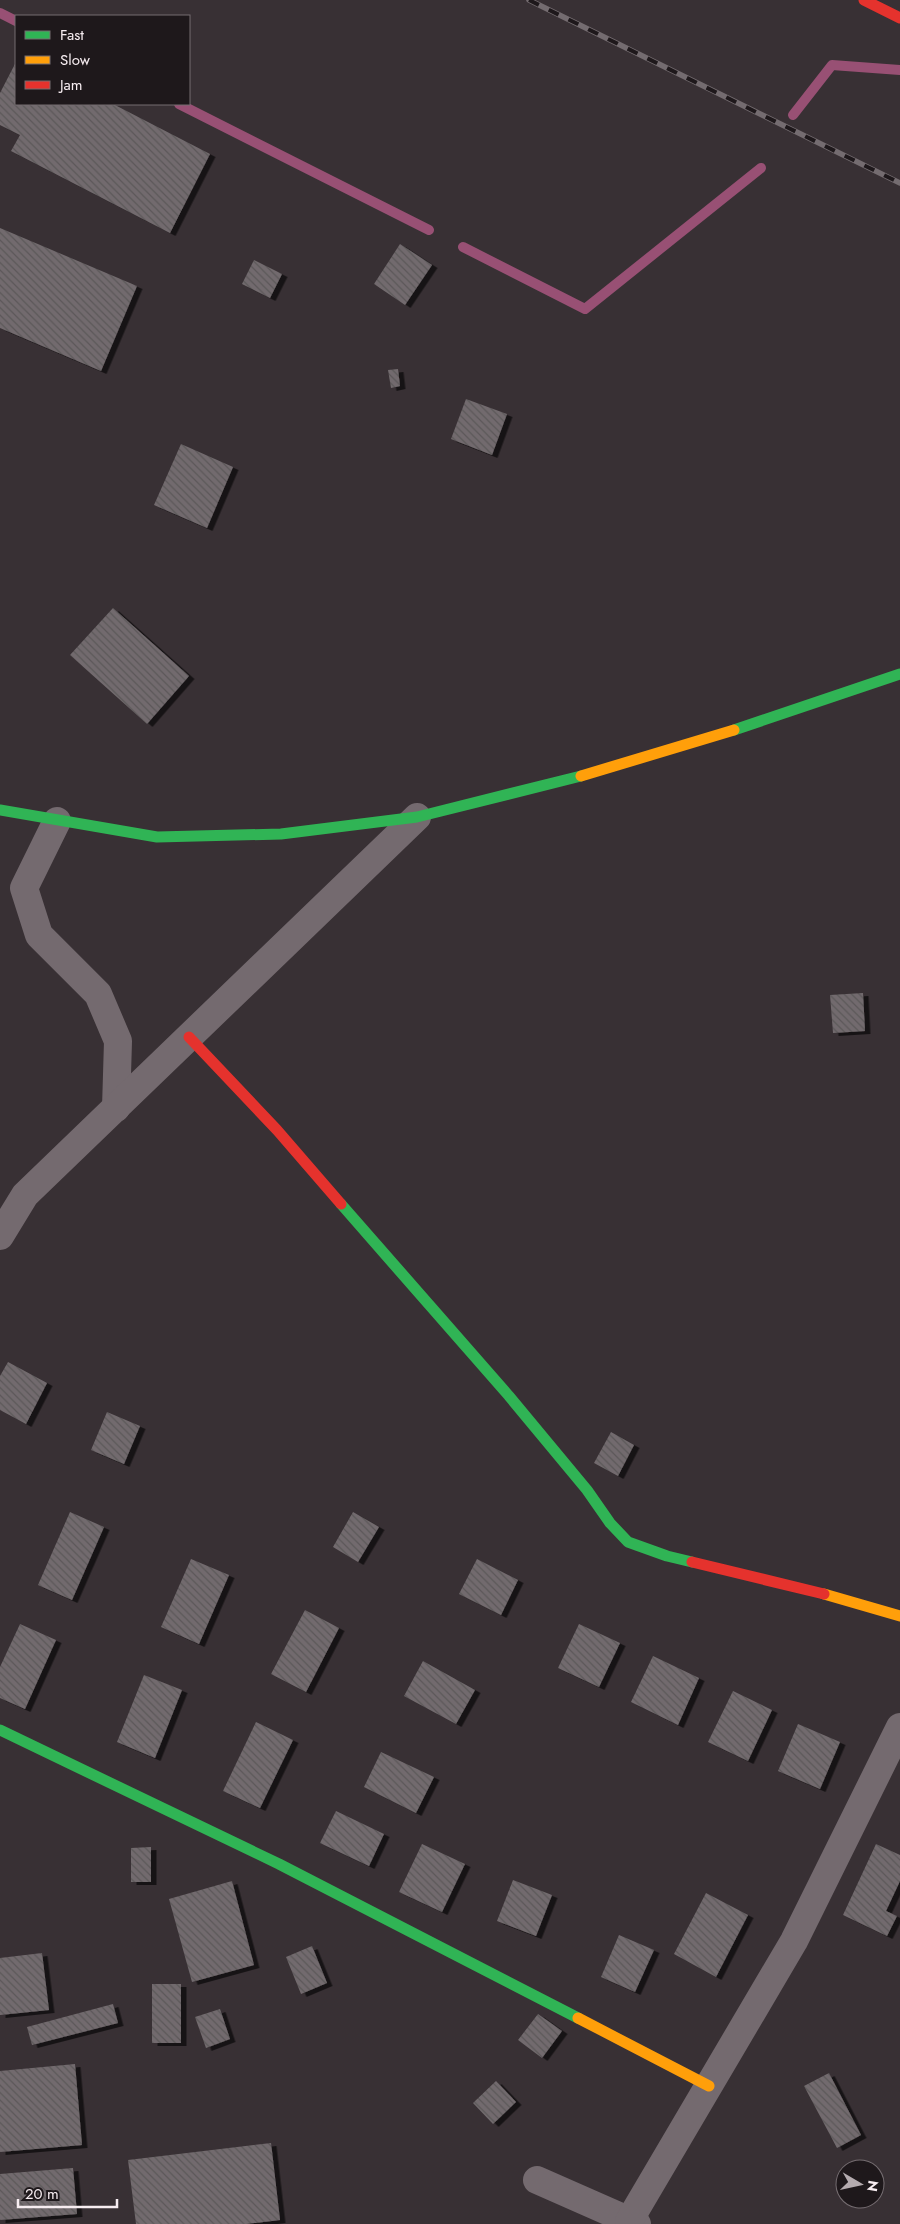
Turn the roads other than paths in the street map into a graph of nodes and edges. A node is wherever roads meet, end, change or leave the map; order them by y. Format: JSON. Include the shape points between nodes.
{"nodes":[{"id":1,"x":864,"y":0,"type":"edge"},
{"id":2,"x":900,"y":18,"type":"edge"},
{"id":3,"x":900,"y":674,"type":"edge"},
{"id":4,"x":854,"y":703,"type":"dead end"},
{"id":5,"x":742,"y":727,"type":"junction"},
{"id":6,"x":0,"y":810,"type":"edge"},
{"id":7,"x":417,"y":817,"type":"junction"},
{"id":8,"x":57,"y":821,"type":"junction"},
{"id":9,"x":189,"y":1038,"type":"junction"},
{"id":10,"x":116,"y":1108,"type":"junction"},
{"id":11,"x":0,"y":1236,"type":"edge"},
{"id":12,"x":900,"y":1616,"type":"edge"},
{"id":13,"x":900,"y":1727,"type":"edge"},
{"id":14,"x":0,"y":1730,"type":"edge"},
{"id":15,"x":709,"y":2086,"type":"junction"},
{"id":16,"x":537,"y":2180,"type":"dead end"},
{"id":17,"x":633,"y":2222,"type":"edge"}],
"edges":[{"from":1,"to":2,"type":"main road"},
{"from":3,"to":5,"type":"main road"},
{"from":4,"to":5,"type":"main road"},
{"from":5,"to":7,"type":"main road","via":[[578,777]]},
{"from":6,"to":8,"type":"main road"},
{"from":7,"to":8,"type":"main road","via":[[281,834],[157,837]]},
{"from":7,"to":9,"type":"street"},
{"from":8,"to":10,"type":"street","via":[[24,888],[38,935],[98,994],[118,1042]]},
{"from":9,"to":10,"type":"street"},
{"from":9,"to":12,"type":"main road","via":[[277,1130],[509,1396],[628,1542],[667,1556],[795,1586]]},
{"from":10,"to":11,"type":"street","via":[[25,1196]]},
{"from":13,"to":15,"type":"street","via":[[794,1942]]},
{"from":14,"to":15,"type":"main road","via":[[279,1864]]},
{"from":15,"to":17,"type":"street"},
{"from":16,"to":17,"type":"street"}]}
